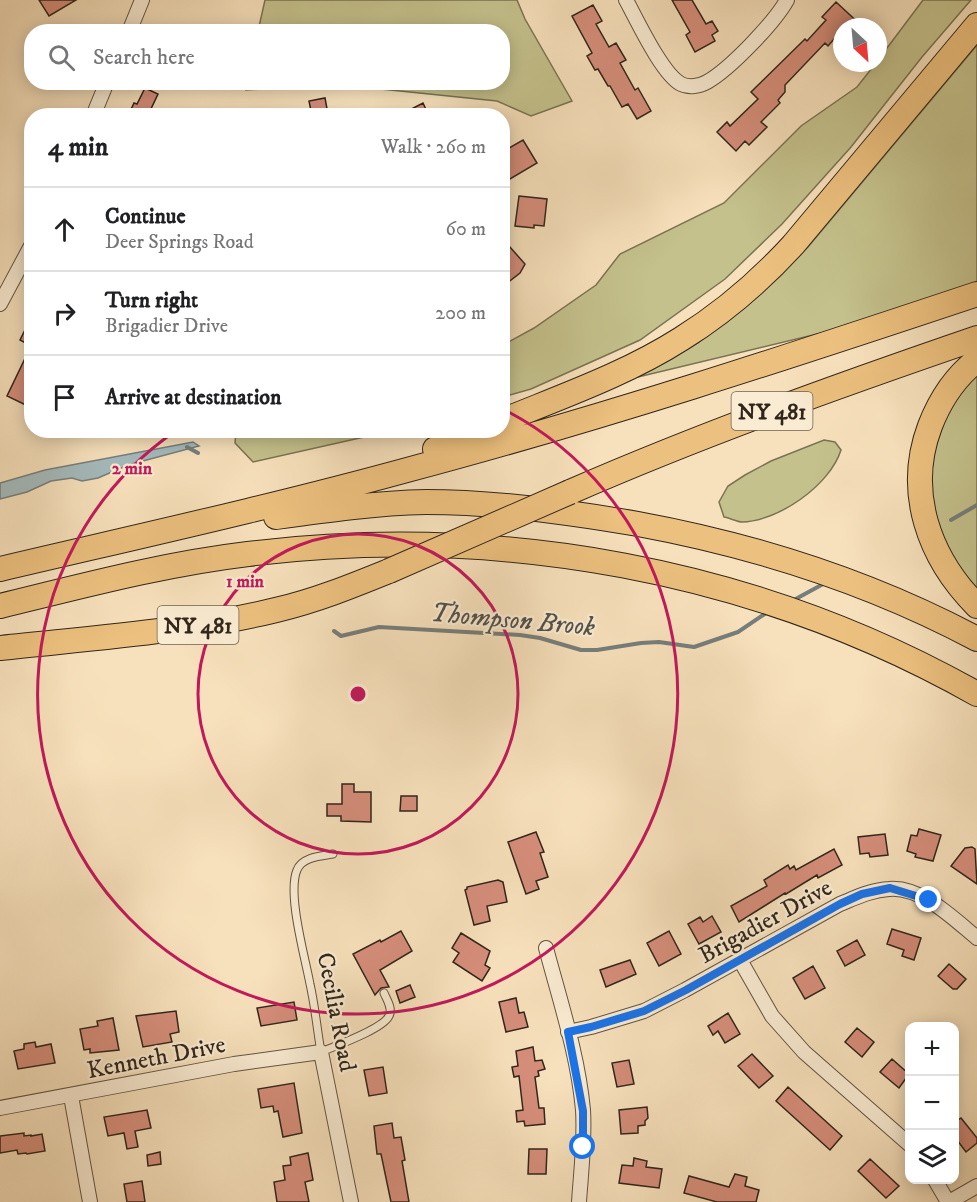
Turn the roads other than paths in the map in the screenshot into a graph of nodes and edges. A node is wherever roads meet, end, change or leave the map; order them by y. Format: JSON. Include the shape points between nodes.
{"nodes":[{"id":1,"x":142,"y":0,"type":"edge"},
{"id":2,"x":626,"y":0,"type":"edge"},
{"id":3,"x":787,"y":0,"type":"edge"},
{"id":4,"x":132,"y":24,"type":"edge"},
{"id":5,"x":977,"y":25,"type":"edge"},
{"id":6,"x":104,"y":90,"type":"edge"},
{"id":7,"x":96,"y":108,"type":"edge"},
{"id":8,"x":24,"y":259,"type":"edge"},
{"id":9,"x":977,"y":294,"type":"edge"},
{"id":10,"x":0,"y":304,"type":"edge"},
{"id":11,"x":977,"y":338,"type":"edge"},
{"id":12,"x":977,"y":360,"type":"edge"},
{"id":13,"x":510,"y":418,"type":"edge"},
{"id":14,"x":461,"y":438,"type":"edge"},
{"id":15,"x":346,"y":486,"type":"junction"},
{"id":16,"x":0,"y":571,"type":"edge"},
{"id":17,"x":0,"y":606,"type":"edge"},
{"id":18,"x":977,"y":606,"type":"edge"},
{"id":19,"x":977,"y":639,"type":"edge"},
{"id":20,"x":0,"y":648,"type":"edge"},
{"id":21,"x":977,"y":694,"type":"edge"},
{"id":22,"x":333,"y":854,"type":"dead end"},
{"id":23,"x":977,"y":938,"type":"edge"},
{"id":24,"x":546,"y":948,"type":"dead end"},
{"id":25,"x":740,"y":960,"type":"junction"},
{"id":26,"x":384,"y":993,"type":"dead end"},
{"id":27,"x":568,"y":1032,"type":"junction"},
{"id":28,"x":321,"y":1052,"type":"junction"},
{"id":29,"x":71,"y":1096,"type":"junction"},
{"id":30,"x":0,"y":1108,"type":"edge"},
{"id":31,"x":905,"y":1141,"type":"edge"},
{"id":32,"x":938,"y":1184,"type":"edge"},
{"id":33,"x":977,"y":1186,"type":"edge"},
{"id":34,"x":90,"y":1202,"type":"edge"},
{"id":35,"x":351,"y":1202,"type":"edge"},
{"id":36,"x":579,"y":1202,"type":"edge"},
{"id":37,"x":948,"y":1202,"type":"edge"}],
"edges":[{"from":1,"to":4,"type":"street"},
{"from":2,"to":3,"type":"street","via":[[667,72],[681,84],[691,86],[706,83],[718,74],[763,32]]},
{"from":5,"to":13,"type":"highway","via":[[794,245],[730,305],[650,357]]},
{"from":6,"to":7,"type":"street"},
{"from":8,"to":10,"type":"street"},
{"from":9,"to":15,"type":"highway","number":"NY 481","via":[[692,388]]},
{"from":11,"to":20,"type":"highway","number":"NY 481","bridge":true,"via":[[751,418],[389,571],[308,601],[191,627]]},
{"from":12,"to":18,"type":"highway","via":[[953,383],[935,413],[922,453],[919,482],[922,511],[933,543],[948,571]]},
{"from":14,"to":15,"type":"highway"},
{"from":15,"to":16,"type":"highway","number":"NY 481"},
{"from":16,"to":19,"type":"highway","via":[[239,523],[358,506],[425,502],[520,508],[609,519],[721,541],[884,595]]},
{"from":17,"to":21,"type":"highway","via":[[139,573],[288,550],[455,545],[579,556],[729,590],[823,621]]},
{"from":22,"to":28,"type":"lane","name":"Cecilia Road","via":[[304,861],[297,869],[294,886]]},
{"from":23,"to":25,"type":"street","name":"Brigadier Drive","via":[[929,900],[890,888],[840,904]]},
{"from":24,"to":27,"type":"street"},
{"from":25,"to":27,"type":"street","name":"Brigadier Drive","via":[[644,1011]]},
{"from":25,"to":31,"type":"street","via":[[772,1016],[804,1052]]},
{"from":26,"to":28,"type":"lane","via":[[390,1015],[384,1022]]},
{"from":27,"to":36,"type":"street","via":[[583,1111]]},
{"from":28,"to":29,"type":"street","name":"Kenneth Drive","via":[[234,1064]]},
{"from":28,"to":35,"type":"street","name":"Cecilia Road"},
{"from":29,"to":30,"type":"street","name":"Kenneth Drive"},
{"from":29,"to":34,"type":"street"},
{"from":32,"to":37,"type":"street"},
{"from":33,"to":37,"type":"street"}]}
